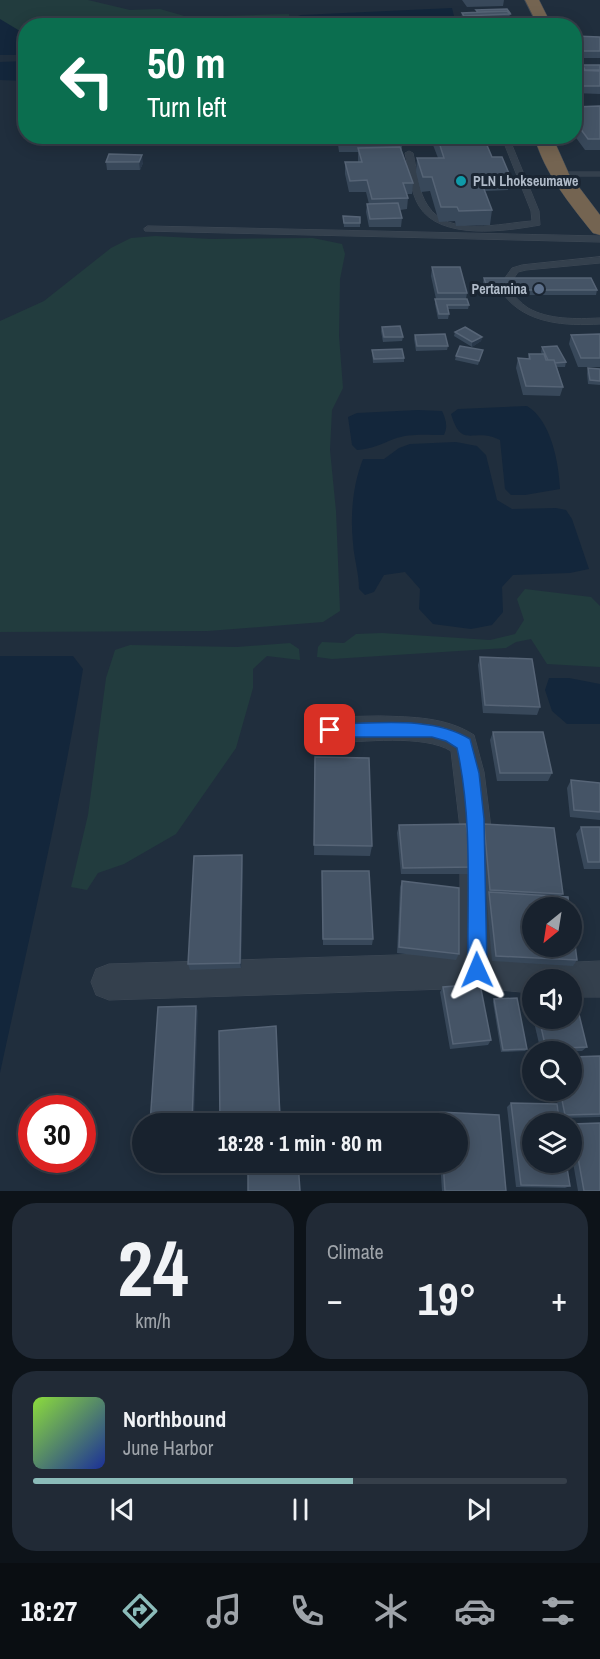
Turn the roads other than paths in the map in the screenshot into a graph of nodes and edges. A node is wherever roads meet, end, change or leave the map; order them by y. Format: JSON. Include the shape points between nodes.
{"nodes":[{"id":1,"x":519,"y":0,"type":"edge"},
{"id":2,"x":532,"y":0,"type":"edge"},
{"id":3,"x":525,"y":18,"type":"edge"},
{"id":4,"x":541,"y":18,"type":"edge"},
{"id":5,"x":508,"y":144,"type":"edge"},
{"id":6,"x":546,"y":144,"type":"edge"},
{"id":7,"x":409,"y":153,"type":"dead end"},
{"id":8,"x":570,"y":174,"type":"junction"},
{"id":9,"x":600,"y":174,"type":"edge"},
{"id":10,"x":600,"y":200,"type":"edge"},
{"id":11,"x":148,"y":229,"type":"dead end"},
{"id":12,"x":600,"y":229,"type":"edge"},
{"id":13,"x":600,"y":239,"type":"edge"},
{"id":14,"x":600,"y":260,"type":"edge"},
{"id":15,"x":507,"y":282,"type":"edge"},
{"id":16,"x":509,"y":295,"type":"edge"},
{"id":17,"x":600,"y":321,"type":"edge"},
{"id":18,"x":330,"y":730,"type":"dead end"},
{"id":19,"x":477,"y":970,"type":"junction"},
{"id":20,"x":600,"y":979,"type":"edge"},
{"id":21,"x":109,"y":982,"type":"dead end"}],
"edges":[{"from":1,"to":3,"type":"highway"},
{"from":2,"to":4,"type":"highway"},
{"from":5,"to":7,"type":"lane","via":[[537,223],[464,227],[436,220],[422,205]]},
{"from":6,"to":8,"type":"highway"},
{"from":8,"to":9,"type":"lane"},
{"from":8,"to":10,"type":"highway"},
{"from":8,"to":12,"type":"highway"},
{"from":11,"to":13,"type":"lane"},
{"from":14,"to":15,"type":"lane","via":[[525,267],[515,270]]},
{"from":16,"to":17,"type":"lane","via":[[529,312],[569,322]]},
{"from":18,"to":19,"type":"street","via":[[432,730],[464,744],[475,819]]},
{"from":19,"to":20,"type":"street"},
{"from":19,"to":21,"type":"street"}]}
